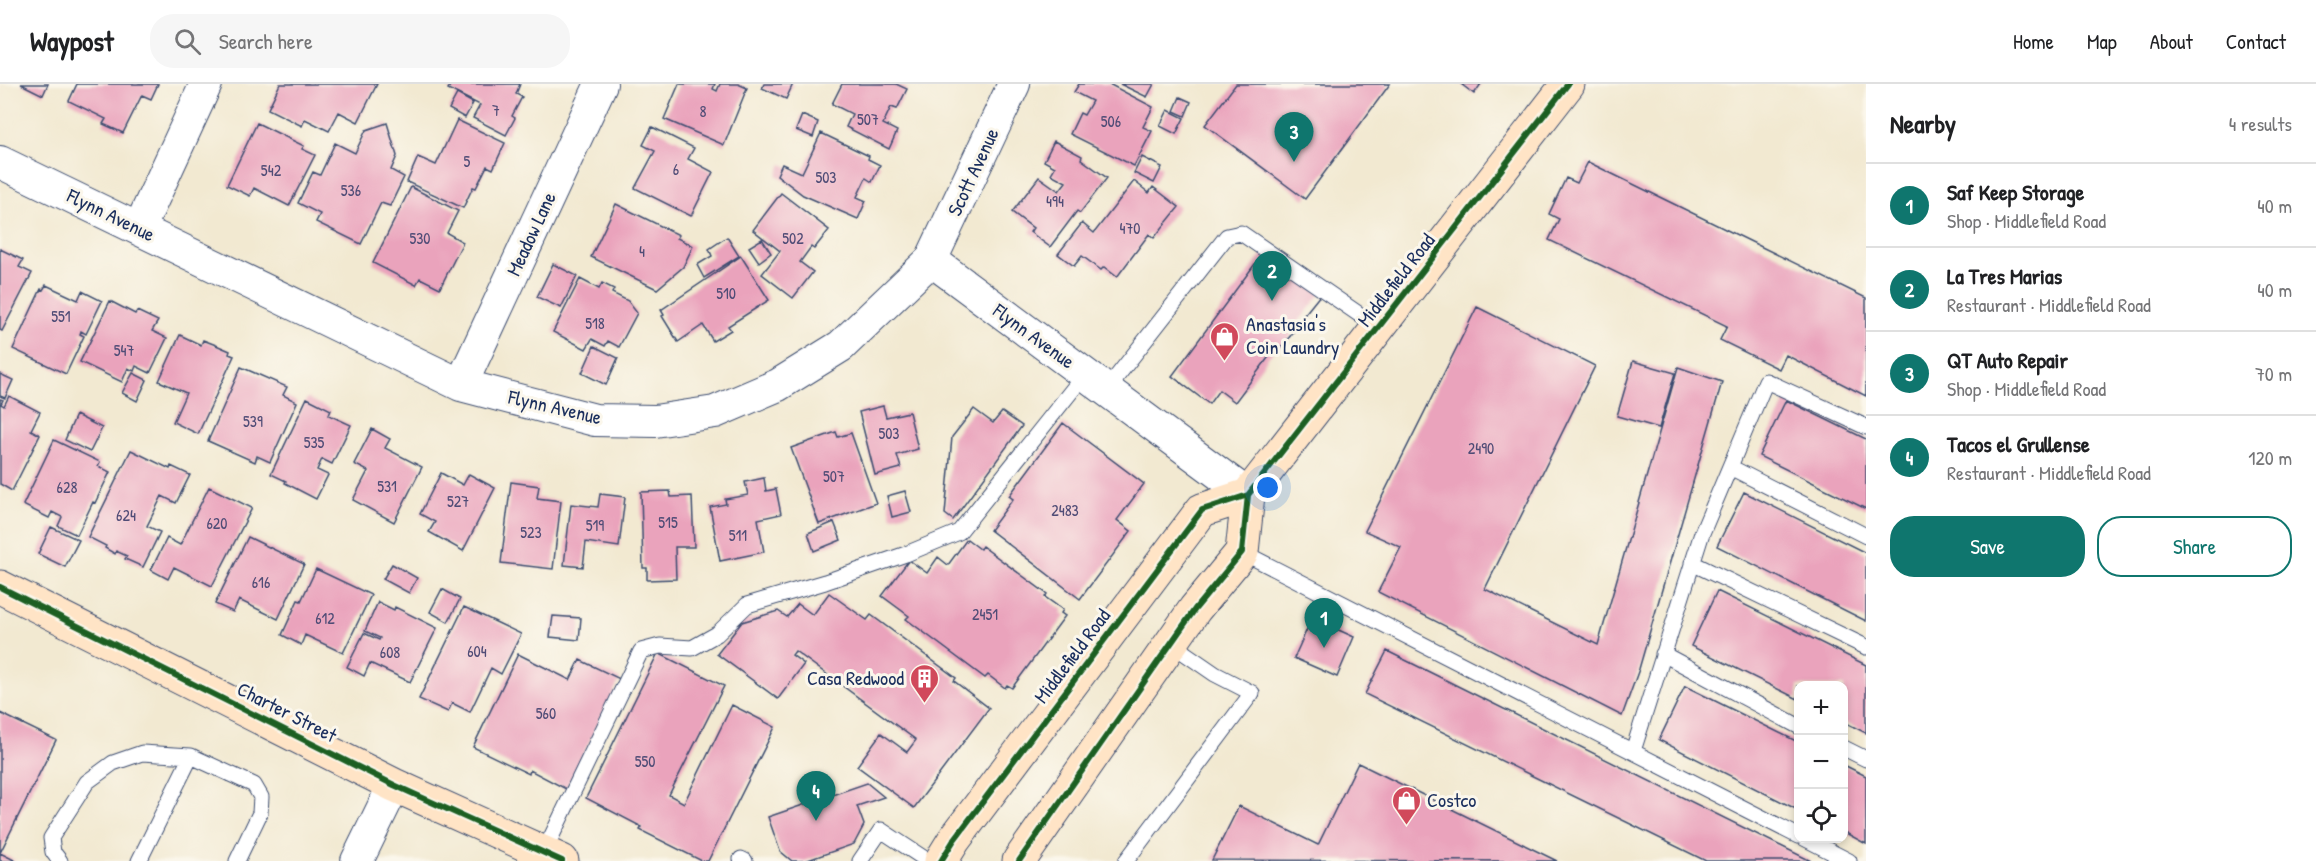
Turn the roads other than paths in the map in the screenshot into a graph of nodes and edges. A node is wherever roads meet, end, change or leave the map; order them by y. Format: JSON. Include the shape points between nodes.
{"nodes":[{"id":1,"x":206,"y":84,"type":"edge"},
{"id":2,"x":602,"y":84,"type":"edge"},
{"id":3,"x":1014,"y":84,"type":"edge"},
{"id":4,"x":1569,"y":84,"type":"edge"},
{"id":5,"x":0,"y":162,"type":"edge"},
{"id":6,"x":140,"y":229,"type":"junction"},
{"id":7,"x":931,"y":260,"type":"junction"},
{"id":8,"x":1379,"y":328,"type":"junction"},
{"id":9,"x":1096,"y":381,"type":"junction"},
{"id":10,"x":460,"y":385,"type":"junction"},
{"id":11,"x":1866,"y":427,"type":"edge"},
{"id":12,"x":1730,"y":467,"type":"junction"},
{"id":13,"x":1248,"y":495,"type":"junction"},
{"id":14,"x":1866,"y":536,"type":"edge"},
{"id":15,"x":1242,"y":552,"type":"junction"},
{"id":16,"x":1692,"y":563,"type":"junction"},
{"id":17,"x":0,"y":587,"type":"edge"},
{"id":18,"x":1170,"y":643,"type":"junction"},
{"id":19,"x":1866,"y":647,"type":"edge"},
{"id":20,"x":1664,"y":654,"type":"junction"},
{"id":21,"x":1794,"y":724,"type":"edge"},
{"id":22,"x":1848,"y":750,"type":"edge"},
{"id":23,"x":1633,"y":751,"type":"junction"},
{"id":24,"x":191,"y":756,"type":"junction"},
{"id":25,"x":1866,"y":759,"type":"edge"},
{"id":26,"x":394,"y":785,"type":"junction"},
{"id":27,"x":1794,"y":834,"type":"edge"},
{"id":28,"x":1814,"y":843,"type":"edge"},
{"id":29,"x":553,"y":857,"type":"edge"},
{"id":30,"x":60,"y":861,"type":"edge"},
{"id":31,"x":139,"y":861,"type":"edge"},
{"id":32,"x":237,"y":861,"type":"edge"},
{"id":33,"x":357,"y":861,"type":"edge"},
{"id":34,"x":860,"y":861,"type":"edge"},
{"id":35,"x":928,"y":861,"type":"edge"},
{"id":36,"x":941,"y":861,"type":"edge"},
{"id":37,"x":1019,"y":861,"type":"edge"},
{"id":38,"x":1126,"y":861,"type":"edge"},
{"id":39,"x":1848,"y":861,"type":"edge"}],
"edges":[{"from":1,"to":6,"type":"street"},
{"from":2,"to":10,"type":"street","name":"Meadow Lane"},
{"from":3,"to":7,"type":"street","name":"Scott Avenue"},
{"from":4,"to":8,"type":"main road","name":"Middlefield Road"},
{"from":5,"to":6,"type":"street","name":"Flynn Avenue"},
{"from":6,"to":10,"type":"street","name":"Flynn Avenue"},
{"from":7,"to":9,"type":"street","name":"Flynn Avenue"},
{"from":7,"to":10,"type":"street","name":"Flynn Avenue","via":[[841,346],[778,386],[715,412],[655,421],[595,420]]},
{"from":8,"to":9,"type":"lane","via":[[1241,233],[1227,236]]},
{"from":8,"to":13,"type":"main road","name":"Middlefield Road"},
{"from":9,"to":13,"type":"street","name":"Flynn Avenue"},
{"from":9,"to":29,"type":"lane","via":[[959,532],[825,582],[747,604],[717,634],[692,648],[660,646],[641,651]]},
{"from":11,"to":12,"type":"lane","via":[[1767,381]]},
{"from":12,"to":14,"type":"lane"},
{"from":12,"to":16,"type":"lane"},
{"from":13,"to":15,"type":"main road"},
{"from":13,"to":36,"type":"main road","name":"Middlefield Road","via":[[1202,510]]},
{"from":15,"to":18,"type":"main road"},
{"from":15,"to":23,"type":"lane"},
{"from":16,"to":19,"type":"lane"},
{"from":16,"to":20,"type":"lane"},
{"from":17,"to":26,"type":"main road","name":"Charter Street"},
{"from":18,"to":37,"type":"main road"},
{"from":18,"to":38,"type":"lane","via":[[1215,674],[1252,693]]},
{"from":20,"to":21,"type":"lane"},
{"from":20,"to":23,"type":"lane"},
{"from":22,"to":25,"type":"lane"},
{"from":23,"to":27,"type":"lane"},
{"from":24,"to":30,"type":"lane","via":[[142,753],[113,763],[87,782],[51,838],[53,852]]},
{"from":24,"to":31,"type":"lane"},
{"from":24,"to":32,"type":"lane","via":[[254,785],[261,797],[260,813]]},
{"from":26,"to":29,"type":"main road","name":"Charter Street"},
{"from":26,"to":33,"type":"street"},
{"from":28,"to":39,"type":"lane"},
{"from":34,"to":35,"type":"lane","via":[[880,830]]}]}
